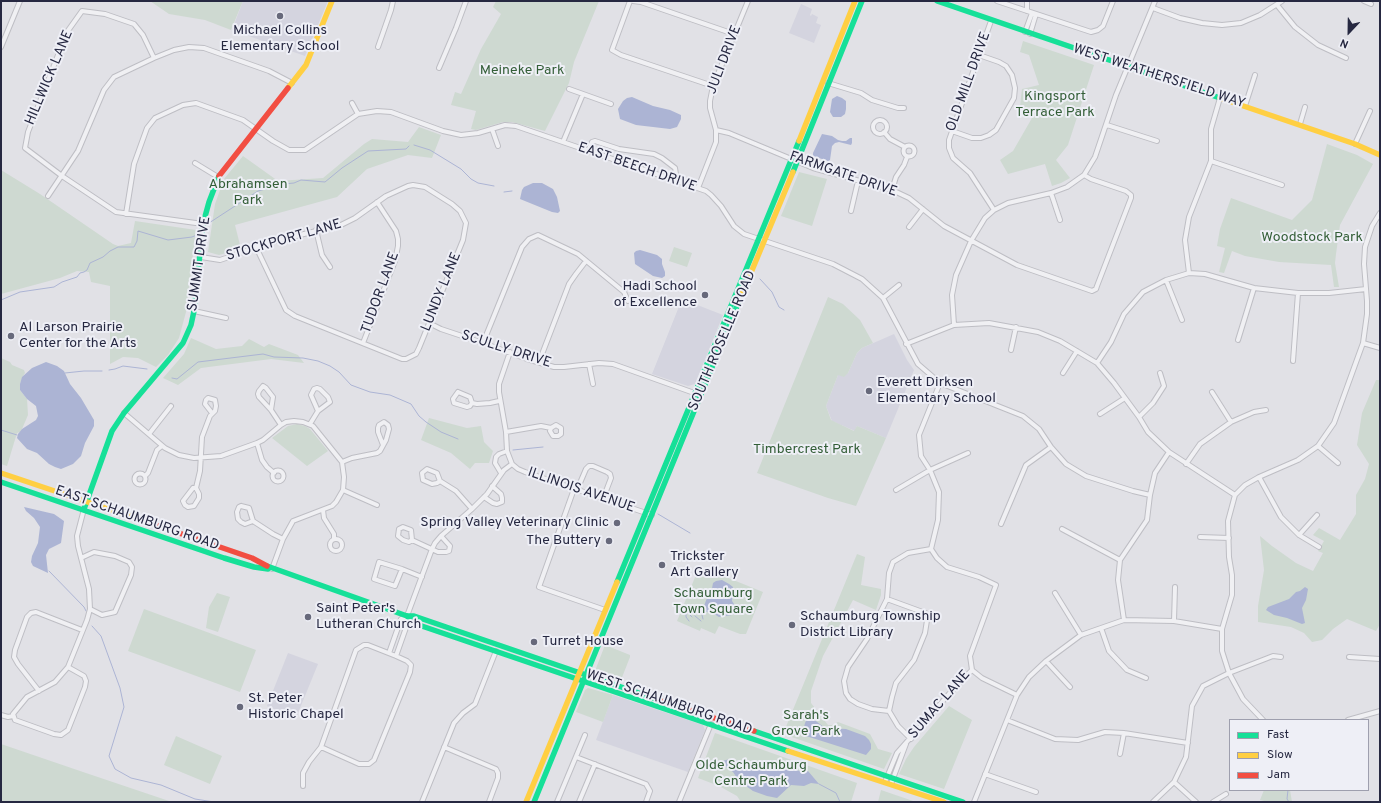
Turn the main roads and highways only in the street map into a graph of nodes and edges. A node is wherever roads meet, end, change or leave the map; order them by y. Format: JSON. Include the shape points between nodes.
{"nodes":[{"id":1,"x":332,"y":1,"type":"edge"},
{"id":2,"x":855,"y":1,"type":"edge"},
{"id":3,"x":862,"y":1,"type":"edge"},
{"id":4,"x":938,"y":1,"type":"edge"},
{"id":5,"x":1380,"y":156,"type":"edge"},
{"id":6,"x":1,"y":473,"type":"edge"},
{"id":7,"x":1,"y":482,"type":"edge"},
{"id":8,"x":87,"y":501,"type":"junction"},
{"id":9,"x":84,"y":509,"type":"junction"},
{"id":10,"x":272,"y":569,"type":"junction"},
{"id":11,"x":407,"y":616,"type":"junction"},
{"id":12,"x":580,"y":672,"type":"junction"},
{"id":13,"x":577,"y":678,"type":"junction"},
{"id":14,"x":585,"y":678,"type":"junction"},
{"id":15,"x":889,"y":780,"type":"junction"},
{"id":16,"x":526,"y":802,"type":"edge"},
{"id":17,"x":534,"y":802,"type":"edge"},
{"id":18,"x":944,"y":802,"type":"edge"},
{"id":19,"x":963,"y":802,"type":"edge"}],
"edges":[{"from":1,"to":8,"type":"main road","name":"SUMMIT DRIVE","via":[[306,64],[218,177],[204,224],[191,324],[175,353],[112,431]]},
{"from":2,"to":12,"type":"main road","name":"SOUTH ROSELLE ROAD"},
{"from":3,"to":14,"type":"main road","name":"SOUTH ROSELLE ROAD"},
{"from":4,"to":5,"type":"main road","name":"WEST WEATHERSFIELD WAY","via":[[1300,124]]},
{"from":6,"to":8,"type":"main road","name":"EAST SCHAUMBURG ROAD"},
{"from":7,"to":9,"type":"main road","name":"EAST SCHAUMBURG ROAD"},
{"from":8,"to":9,"type":"main road","name":"SUMMIT DRIVE"},
{"from":8,"to":10,"type":"main road","name":"EAST SCHAUMBURG ROAD","via":[[252,558]]},
{"from":9,"to":10,"type":"main road","name":"EAST SCHAUMBURG ROAD","via":[[224,558],[254,567]]},
{"from":10,"to":11,"type":"main road","name":"EAST SCHAUMBURG ROAD"},
{"from":11,"to":12,"type":"main road","name":"EAST SCHAUMBURG ROAD","via":[[414,616]]},
{"from":11,"to":13,"type":"main road","name":"EAST SCHAUMBURG ROAD","via":[[413,623]]},
{"from":12,"to":13,"type":"main road","name":"SOUTH ROSELLE ROAD"},
{"from":12,"to":14,"type":"main road","name":"WEST SCHAUMBURG ROAD"},
{"from":13,"to":14,"type":"main road","name":"WEST SCHAUMBURG ROAD"},
{"from":13,"to":16,"type":"main road","name":"SOUTH ROSELLE ROAD"},
{"from":14,"to":15,"type":"main road","name":"WEST SCHAUMBURG ROAD","via":[[717,720]]},
{"from":14,"to":15,"type":"main road","name":"WEST SCHAUMBURG ROAD","via":[[711,724]]},
{"from":14,"to":17,"type":"main road","name":"SOUTH ROSELLE ROAD"},
{"from":15,"to":18,"type":"main road","name":"WEST SCHAUMBURG ROAD"},
{"from":15,"to":19,"type":"main road","name":"WEST SCHAUMBURG ROAD"}]}
